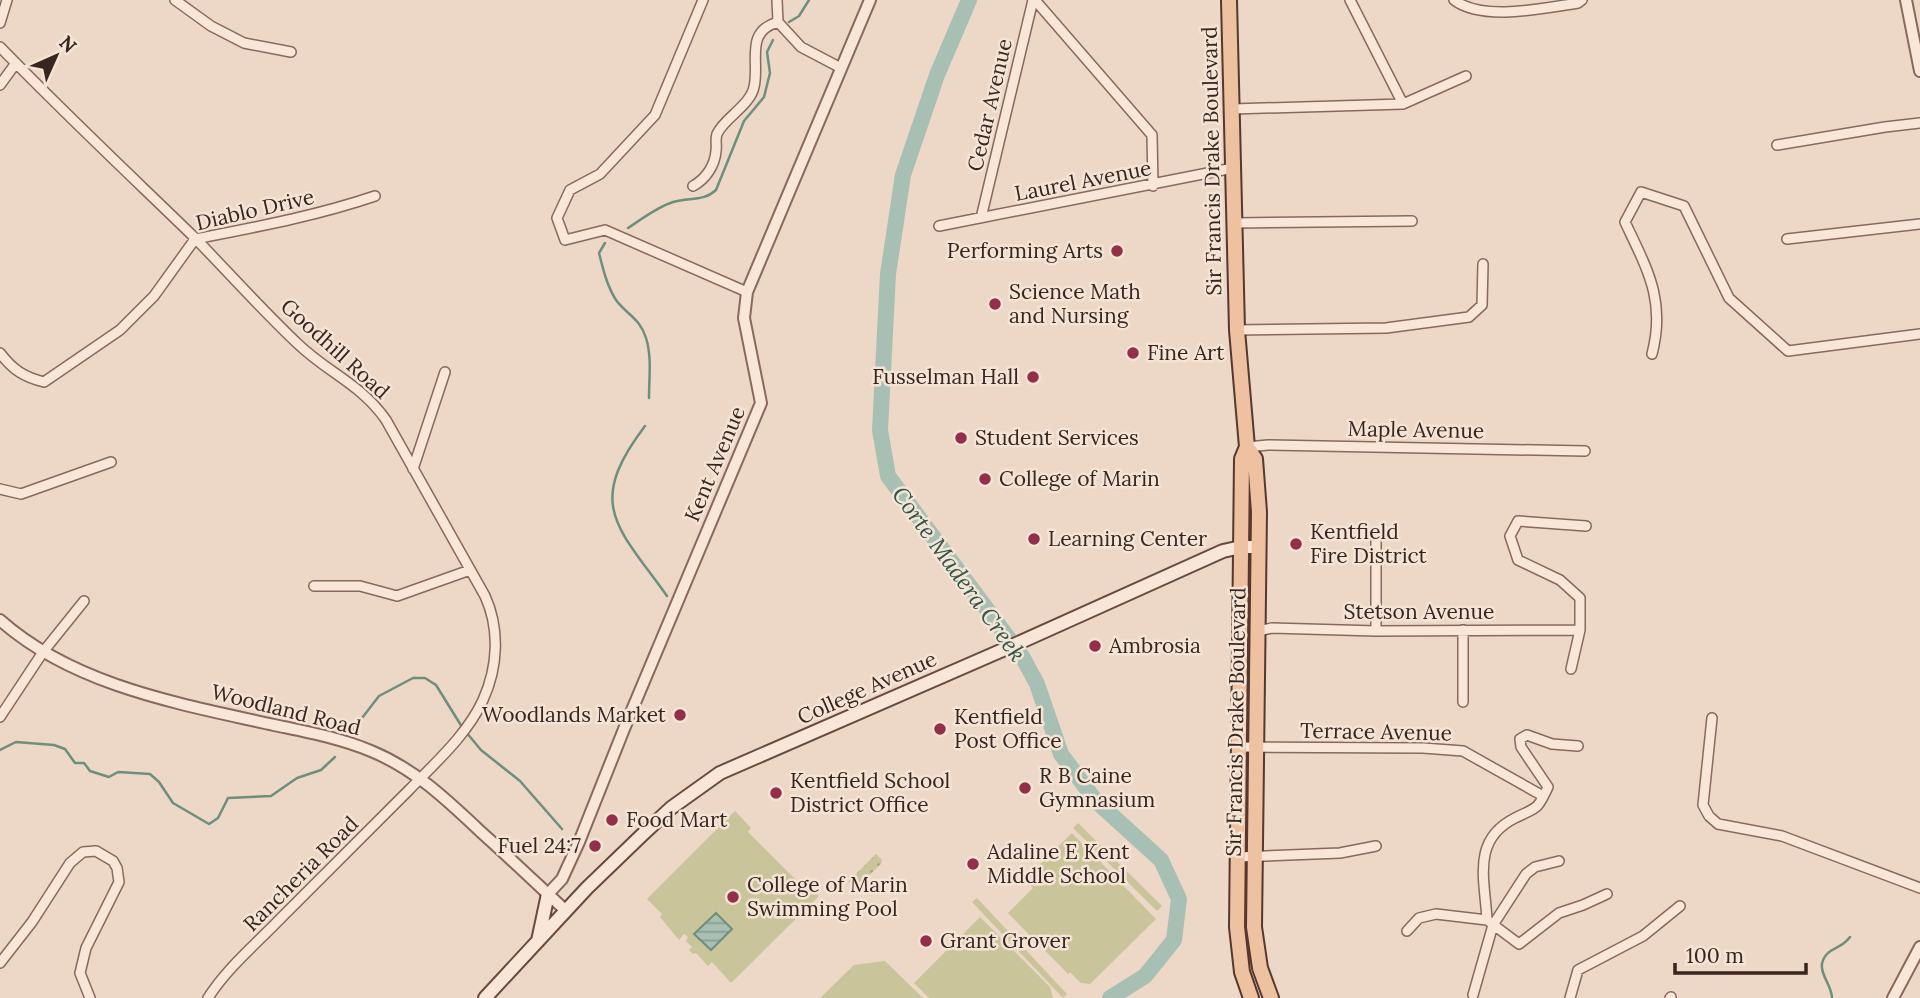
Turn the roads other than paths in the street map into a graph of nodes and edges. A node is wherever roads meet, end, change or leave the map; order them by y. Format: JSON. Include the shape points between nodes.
{"nodes":[{"id":1,"x":7,"y":0,"type":"edge"},
{"id":2,"x":175,"y":0,"type":"edge"},
{"id":3,"x":703,"y":0,"type":"edge"},
{"id":4,"x":777,"y":0,"type":"edge"},
{"id":5,"x":870,"y":0,"type":"edge"},
{"id":6,"x":1034,"y":0,"type":"edge"},
{"id":7,"x":1228,"y":0,"type":"edge"},
{"id":8,"x":1350,"y":0,"type":"edge"},
{"id":9,"x":1454,"y":0,"type":"edge"},
{"id":10,"x":1581,"y":0,"type":"edge"},
{"id":11,"x":1906,"y":0,"type":"edge"},
{"id":12,"x":778,"y":22,"type":"junction"},
{"id":13,"x":0,"y":23,"type":"edge"},
{"id":14,"x":0,"y":47,"type":"edge"},
{"id":15,"x":291,"y":52,"type":"dead end"},
{"id":16,"x":16,"y":63,"type":"junction"},
{"id":17,"x":841,"y":68,"type":"junction"},
{"id":18,"x":1920,"y":71,"type":"edge"},
{"id":19,"x":1466,"y":76,"type":"dead end"},
{"id":20,"x":0,"y":85,"type":"edge"},
{"id":21,"x":1403,"y":104,"type":"junction"},
{"id":22,"x":1232,"y":108,"type":"junction"},
{"id":23,"x":1920,"y":123,"type":"edge"},
{"id":24,"x":1777,"y":145,"type":"dead end"},
{"id":25,"x":1233,"y":169,"type":"junction"},
{"id":26,"x":693,"y":186,"type":"dead end"},
{"id":27,"x":1153,"y":186,"type":"junction"},
{"id":28,"x":375,"y":196,"type":"dead end"},
{"id":29,"x":981,"y":218,"type":"junction"},
{"id":30,"x":1412,"y":221,"type":"dead end"},
{"id":31,"x":1235,"y":223,"type":"junction"},
{"id":32,"x":1920,"y":225,"type":"edge"},
{"id":33,"x":939,"y":226,"type":"dead end"},
{"id":34,"x":195,"y":239,"type":"junction"},
{"id":35,"x":1787,"y":239,"type":"dead end"},
{"id":36,"x":1483,"y":264,"type":"dead end"},
{"id":37,"x":747,"y":292,"type":"junction"},
{"id":38,"x":1237,"y":330,"type":"junction"},
{"id":39,"x":1920,"y":334,"type":"edge"},
{"id":40,"x":0,"y":353,"type":"edge"},
{"id":41,"x":1652,"y":354,"type":"dead end"},
{"id":42,"x":445,"y":372,"type":"dead end"},
{"id":43,"x":1247,"y":447,"type":"junction"},
{"id":44,"x":1585,"y":451,"type":"dead end"},
{"id":45,"x":111,"y":462,"type":"dead end"},
{"id":46,"x":413,"y":469,"type":"junction"},
{"id":47,"x":0,"y":489,"type":"edge"},
{"id":48,"x":1586,"y":526,"type":"dead end"},
{"id":49,"x":1376,"y":536,"type":"dead end"},
{"id":50,"x":1241,"y":547,"type":"junction"},
{"id":51,"x":1259,"y":547,"type":"junction"},
{"id":52,"x":470,"y":570,"type":"junction"},
{"id":53,"x":314,"y":586,"type":"dead end"},
{"id":54,"x":84,"y":601,"type":"dead end"},
{"id":55,"x":0,"y":621,"type":"edge"},
{"id":56,"x":1464,"y":630,"type":"junction"},
{"id":57,"x":1580,"y":630,"type":"junction"},
{"id":58,"x":1258,"y":631,"type":"junction"},
{"id":59,"x":1376,"y":631,"type":"junction"},
{"id":60,"x":43,"y":652,"type":"junction"},
{"id":61,"x":1571,"y":668,"type":"dead end"},
{"id":62,"x":1463,"y":702,"type":"dead end"},
{"id":63,"x":0,"y":717,"type":"edge"},
{"id":64,"x":1712,"y":718,"type":"dead end"},
{"id":65,"x":1578,"y":746,"type":"dead end"},
{"id":66,"x":1239,"y":747,"type":"junction"},
{"id":67,"x":1256,"y":747,"type":"junction"},
{"id":68,"x":421,"y":778,"type":"junction"},
{"id":69,"x":1543,"y":796,"type":"junction"},
{"id":70,"x":1376,"y":846,"type":"dead end"},
{"id":71,"x":1237,"y":857,"type":"junction"},
{"id":72,"x":1255,"y":857,"type":"junction"},
{"id":73,"x":1559,"y":861,"type":"dead end"},
{"id":74,"x":1920,"y":888,"type":"edge"},
{"id":75,"x":548,"y":894,"type":"junction"},
{"id":76,"x":1607,"y":894,"type":"dead end"},
{"id":77,"x":1680,"y":906,"type":"dead end"},
{"id":78,"x":566,"y":911,"type":"junction"},
{"id":79,"x":1490,"y":923,"type":"junction"},
{"id":80,"x":1407,"y":931,"type":"dead end"},
{"id":81,"x":538,"y":941,"type":"junction"},
{"id":82,"x":1920,"y":947,"type":"edge"},
{"id":83,"x":0,"y":963,"type":"edge"},
{"id":84,"x":1473,"y":995,"type":"dead end"},
{"id":85,"x":90,"y":998,"type":"edge"},
{"id":86,"x":208,"y":998,"type":"edge"},
{"id":87,"x":485,"y":998,"type":"edge"},
{"id":88,"x":1251,"y":998,"type":"edge"},
{"id":89,"x":1271,"y":998,"type":"edge"},
{"id":90,"x":1570,"y":998,"type":"edge"},
{"id":91,"x":1893,"y":998,"type":"edge"}],
"edges":[{"from":1,"to":13,"type":"street"},
{"from":2,"to":15,"type":"street","via":[[244,43]]},
{"from":3,"to":37,"type":"street","via":[[655,115],[600,174],[570,190],[557,218],[565,240],[605,230]]},
{"from":4,"to":12,"type":"street"},
{"from":5,"to":17,"type":"street","name":"Kent Avenue"},
{"from":6,"to":27,"type":"street","via":[[1152,135]]},
{"from":6,"to":29,"type":"street","name":"Cedar Avenue"},
{"from":7,"to":22,"type":"main road","name":"Sir Francis Drake Boulevard"},
{"from":8,"to":21,"type":"street"},
{"from":9,"to":10,"type":"street","via":[[1465,8],[1499,11]]},
{"from":11,"to":18,"type":"street"},
{"from":12,"to":17,"type":"street","via":[[801,47]]},
{"from":12,"to":26,"type":"street","via":[[760,32],[754,90],[717,134],[715,162]]},
{"from":14,"to":16,"type":"street","name":"Goodhill Road"},
{"from":16,"to":20,"type":"street"},
{"from":16,"to":34,"type":"street","name":"Goodhill Road"},
{"from":17,"to":37,"type":"street","name":"Kent Avenue"},
{"from":19,"to":21,"type":"street"},
{"from":21,"to":22,"type":"street"},
{"from":22,"to":25,"type":"main road","name":"Sir Francis Drake Boulevard"},
{"from":23,"to":24,"type":"street"},
{"from":25,"to":27,"type":"street","name":"Laurel Avenue"},
{"from":25,"to":31,"type":"main road","name":"Sir Francis Drake Boulevard"},
{"from":27,"to":29,"type":"street","name":"Laurel Avenue"},
{"from":28,"to":34,"type":"street","name":"Diablo Drive","via":[[304,217]]},
{"from":29,"to":33,"type":"street","name":"Laurel Avenue"},
{"from":30,"to":31,"type":"street"},
{"from":31,"to":38,"type":"main road","name":"Sir Francis Drake Boulevard"},
{"from":32,"to":35,"type":"street"},
{"from":34,"to":40,"type":"street","name":"Diablo Drive","via":[[154,296],[120,330],[44,382],[12,369]]},
{"from":34,"to":46,"type":"street","name":"Goodhill Road","via":[[298,344],[376,407]]},
{"from":36,"to":38,"type":"street","via":[[1482,305],[1469,317],[1386,328]]},
{"from":37,"to":75,"type":"street","name":"Kent Avenue","via":[[744,318],[761,403],[579,842],[562,878]]},
{"from":38,"to":43,"type":"main road","name":"Sir Francis Drake Boulevard"},
{"from":39,"to":41,"type":"street","via":[[1787,351],[1728,298],[1684,206],[1641,192],[1625,222],[1653,281],[1658,332]]},
{"from":42,"to":46,"type":"street"},
{"from":43,"to":44,"type":"street","name":"Maple Avenue"},
{"from":43,"to":50,"type":"main road","name":"Sir Francis Drake Boulevard","via":[[1242,459]]},
{"from":43,"to":51,"type":"main road","name":"Sir Francis Drake Boulevard","via":[[1257,470]]},
{"from":45,"to":47,"type":"street","via":[[21,494]]},
{"from":46,"to":52,"type":"street","name":"Goodhill Road"},
{"from":48,"to":57,"type":"street","via":[[1518,521],[1510,536],[1518,560],[1560,580],[1580,598]]},
{"from":49,"to":59,"type":"street"},
{"from":50,"to":51,"type":"main road","name":"College Avenue"},
{"from":50,"to":66,"type":"main road","name":"Sir Francis Drake Boulevard"},
{"from":50,"to":78,"type":"main road","name":"College Avenue","via":[[720,773],[671,808]]},
{"from":51,"to":58,"type":"main road","name":"Sir Francis Drake Boulevard"},
{"from":52,"to":53,"type":"street","via":[[397,596],[360,586]]},
{"from":52,"to":68,"type":"street","name":"Goodhill Road","via":[[494,621],[488,686],[464,730]]},
{"from":54,"to":60,"type":"street"},
{"from":55,"to":60,"type":"street","name":"Woodland Road"},
{"from":56,"to":57,"type":"street","name":"Stetson Avenue"},
{"from":56,"to":59,"type":"street","name":"Stetson Avenue"},
{"from":56,"to":62,"type":"street"},
{"from":57,"to":61,"type":"street"},
{"from":58,"to":59,"type":"street","name":"Stetson Avenue"},
{"from":58,"to":67,"type":"main road","name":"Sir Francis Drake Boulevard"},
{"from":60,"to":63,"type":"street"},
{"from":60,"to":68,"type":"street","name":"Woodland Road","via":[[103,679],[170,701],[351,743]]},
{"from":64,"to":74,"type":"street","via":[[1703,805],[1718,824],[1782,836]]},
{"from":65,"to":69,"type":"street","via":[[1552,744],[1527,735],[1520,739],[1548,784]]},
{"from":66,"to":67,"type":"street","name":"Terrace Avenue"},
{"from":66,"to":71,"type":"main road","name":"Sir Francis Drake Boulevard"},
{"from":67,"to":69,"type":"street","name":"Terrace Avenue","via":[[1463,751]]},
{"from":67,"to":72,"type":"main road","name":"Sir Francis Drake Boulevard"},
{"from":68,"to":75,"type":"street","name":"Woodland Road"},
{"from":68,"to":86,"type":"street","name":"Rancheria Road"},
{"from":69,"to":79,"type":"street","via":[[1533,811],[1504,825],[1485,846]]},
{"from":70,"to":72,"type":"street","via":[[1340,853]]},
{"from":71,"to":72,"type":"street"},
{"from":71,"to":88,"type":"main road","name":"Sir Francis Drake Boulevard","via":[[1238,946]]},
{"from":72,"to":89,"type":"main road","name":"Sir Francis Drake Boulevard","via":[[1256,944],[1259,968]]},
{"from":73,"to":79,"type":"street","via":[[1526,874]]},
{"from":75,"to":78,"type":"street","name":"Woodland Road"},
{"from":75,"to":81,"type":"main road"},
{"from":76,"to":79,"type":"street","via":[[1559,913],[1519,944]]},
{"from":77,"to":90,"type":"street","via":[[1643,936],[1578,970]]},
{"from":78,"to":81,"type":"main road","name":"College Avenue"},
{"from":79,"to":80,"type":"street","via":[[1436,914],[1419,918]]},
{"from":79,"to":84,"type":"street"},
{"from":81,"to":87,"type":"main road","name":"College Avenue"},
{"from":82,"to":91,"type":"street"},
{"from":83,"to":85,"type":"street","via":[[70,863],[83,852],[96,851],[113,861],[119,882],[86,948],[80,974]]}]}
